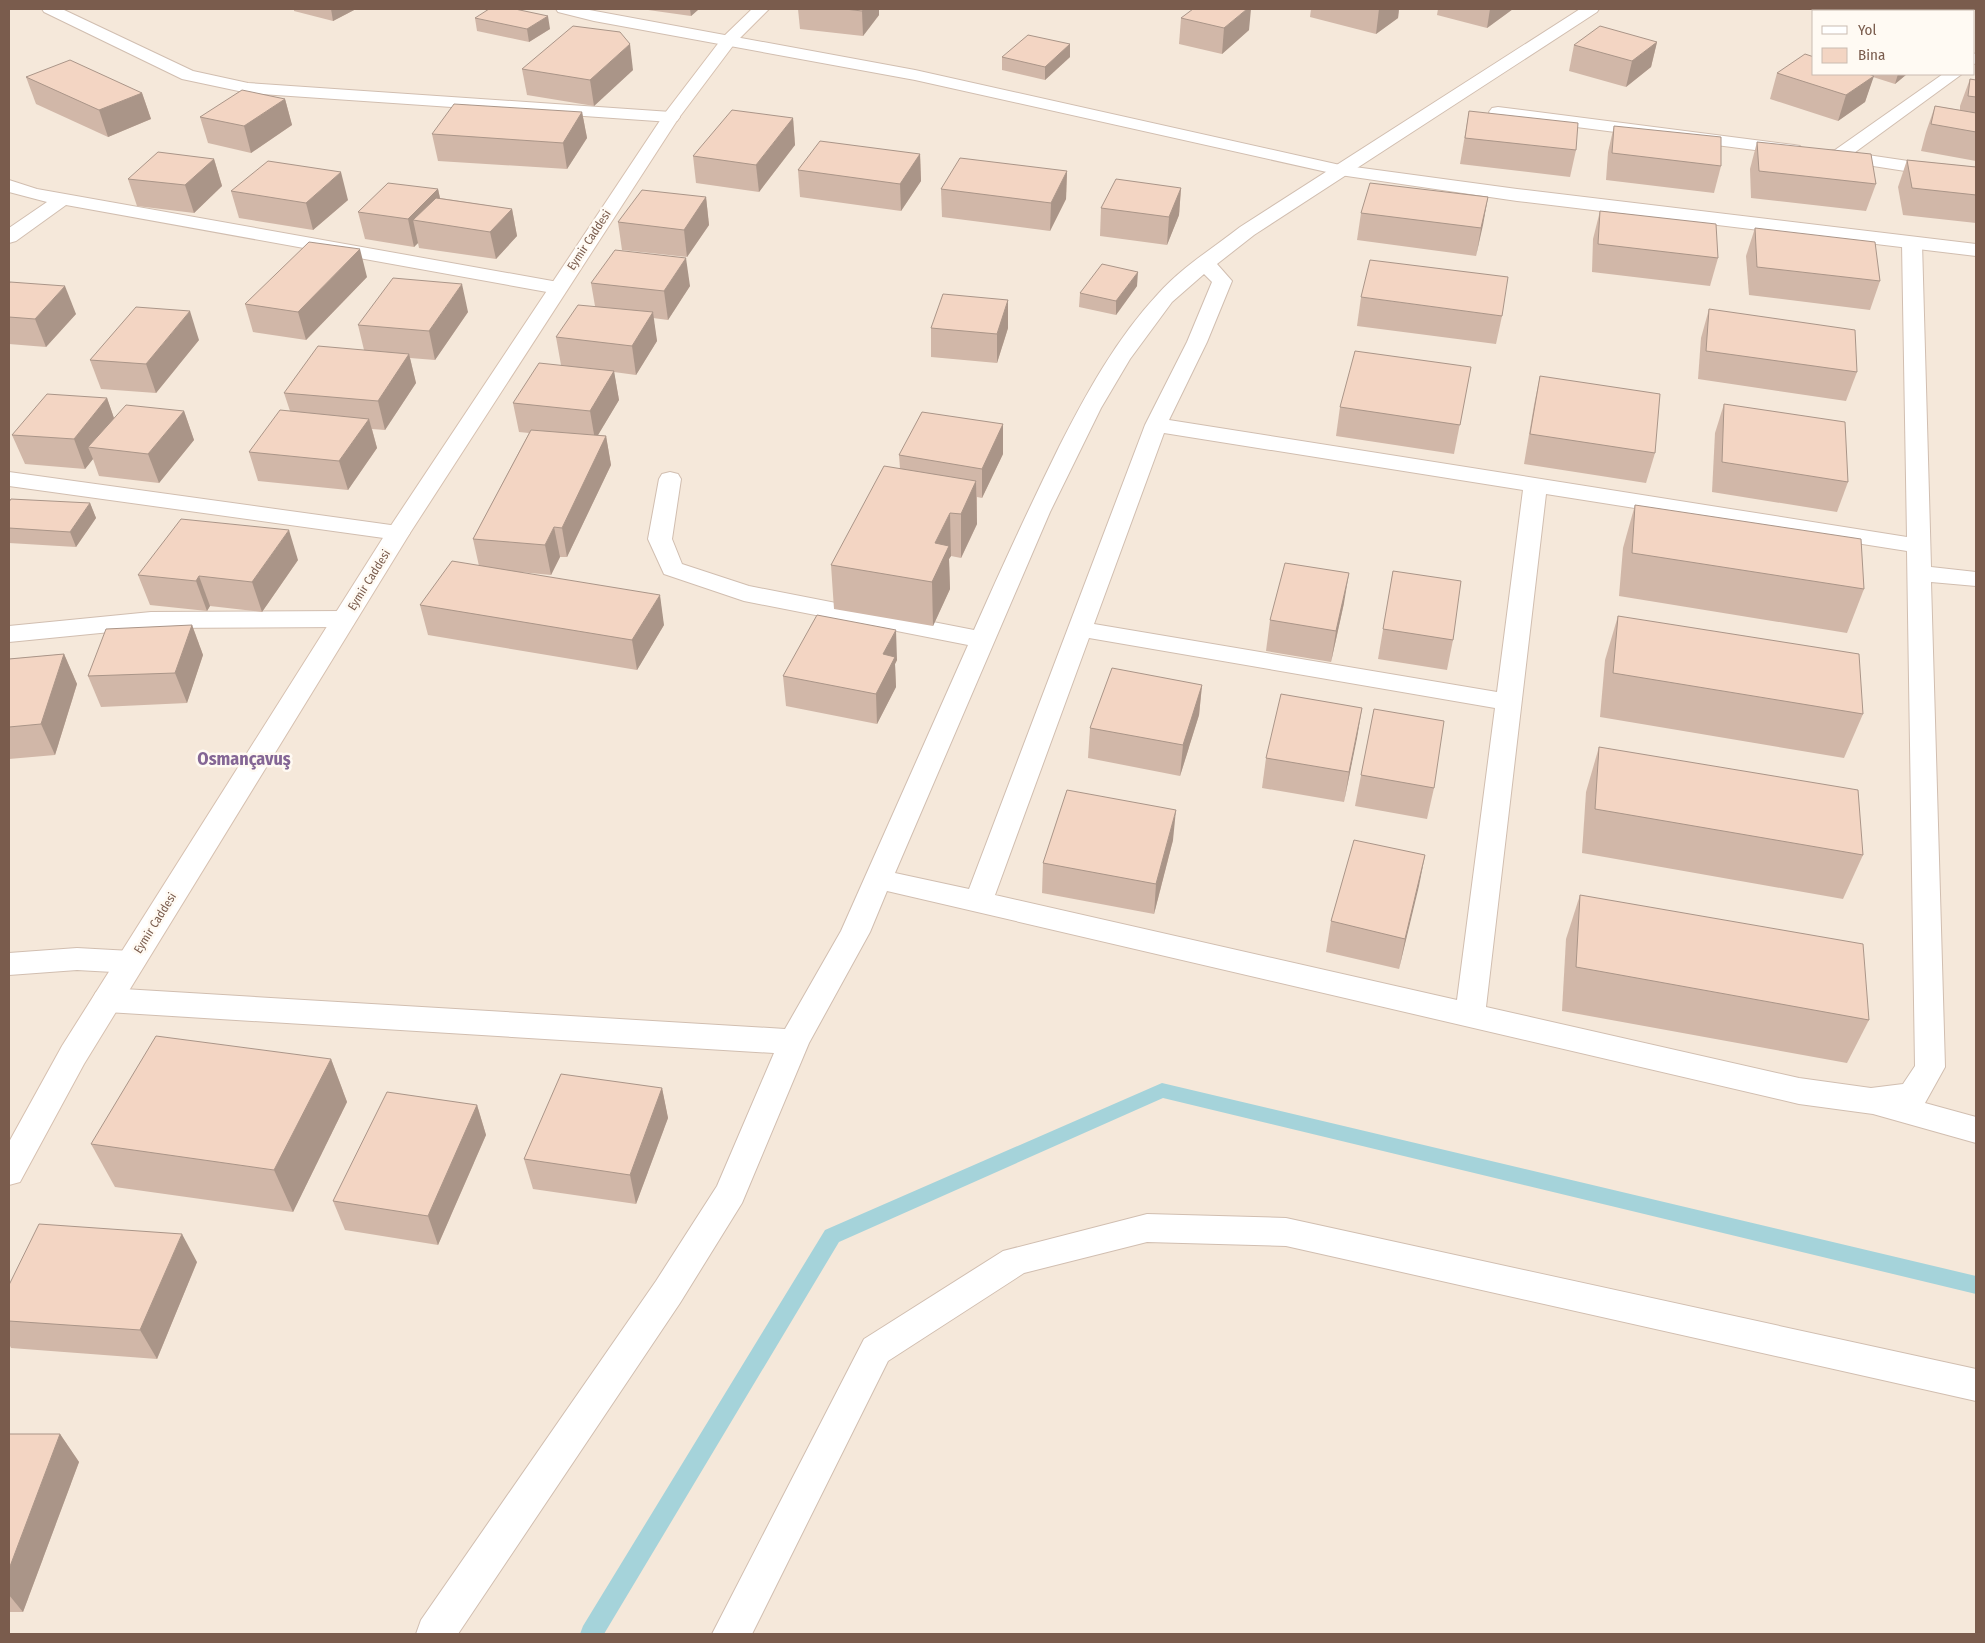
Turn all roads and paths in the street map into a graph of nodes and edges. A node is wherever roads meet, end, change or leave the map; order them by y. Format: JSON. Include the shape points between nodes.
{"nodes":[{"id":1,"x":50,"y":9,"type":"edge"},
{"id":2,"x":564,"y":9,"type":"edge"},
{"id":3,"x":761,"y":9,"type":"edge"},
{"id":4,"x":1591,"y":9,"type":"edge"},
{"id":5,"x":729,"y":40,"type":"junction"},
{"id":6,"x":1953,"y":75,"type":"edge"},
{"id":7,"x":1498,"y":112,"type":"edge"},
{"id":8,"x":670,"y":117,"type":"junction"},
{"id":9,"x":1838,"y":156,"type":"junction"},
{"id":10,"x":1340,"y":170,"type":"junction"},
{"id":11,"x":1976,"y":177,"type":"edge"},
{"id":12,"x":9,"y":186,"type":"edge"},
{"id":13,"x":62,"y":199,"type":"junction"},
{"id":14,"x":9,"y":237,"type":"edge"},
{"id":15,"x":1912,"y":243,"type":"junction"},
{"id":16,"x":1976,"y":250,"type":"edge"},
{"id":17,"x":1205,"y":263,"type":"junction"},
{"id":18,"x":558,"y":288,"type":"junction"},
{"id":19,"x":1156,"y":425,"type":"junction"},
{"id":20,"x":9,"y":479,"type":"edge"},
{"id":21,"x":670,"y":479,"type":"dead end"},
{"id":22,"x":1535,"y":486,"type":"junction"},
{"id":23,"x":398,"y":532,"type":"junction"},
{"id":24,"x":1919,"y":560,"type":"junction"},
{"id":25,"x":1976,"y":579,"type":"edge"},
{"id":26,"x":344,"y":619,"type":"junction"},
{"id":27,"x":1080,"y":629,"type":"junction"},
{"id":28,"x":9,"y":634,"type":"edge"},
{"id":29,"x":983,"y":640,"type":"junction"},
{"id":30,"x":1508,"y":702,"type":"junction"},
{"id":31,"x":878,"y":879,"type":"junction"},
{"id":32,"x":978,"y":902,"type":"junction"},
{"id":33,"x":130,"y":962,"type":"junction"},
{"id":34,"x":9,"y":964,"type":"edge"},
{"id":35,"x":107,"y":1000,"type":"junction"},
{"id":36,"x":1470,"y":1015,"type":"junction"},
{"id":37,"x":794,"y":1042,"type":"junction"},
{"id":38,"x":1871,"y":1101,"type":"junction"},
{"id":39,"x":1976,"y":1130,"type":"edge"},
{"id":40,"x":9,"y":1172,"type":"edge"},
{"id":41,"x":1976,"y":1385,"type":"edge"},
{"id":42,"x":435,"y":1634,"type":"edge"},
{"id":43,"x":731,"y":1634,"type":"edge"}],
"edges":[{"from":1,"to":8,"type":"street","via":[[188,75],[248,88]]},
{"from":2,"to":5,"type":"street"},
{"from":3,"to":5,"type":"street","name":"Eymir Caddesi"},
{"from":4,"to":10,"type":"street"},
{"from":5,"to":8,"type":"street","name":"Eymir Caddesi"},
{"from":5,"to":10,"type":"street","via":[[916,75]]},
{"from":6,"to":9,"type":"street"},
{"from":7,"to":9,"type":"street"},
{"from":8,"to":18,"type":"street","name":"Eymir Caddesi"},
{"from":9,"to":11,"type":"street"},
{"from":10,"to":15,"type":"street"},
{"from":10,"to":17,"type":"street","via":[[1247,231]]},
{"from":12,"to":13,"type":"street"},
{"from":13,"to":14,"type":"street"},
{"from":13,"to":18,"type":"street"},
{"from":15,"to":16,"type":"street"},
{"from":15,"to":24,"type":"street"},
{"from":17,"to":19,"type":"street","via":[[1222,281],[1197,342]]},
{"from":17,"to":29,"type":"street","via":[[1165,298],[1115,366],[1090,408],[1038,512]]},
{"from":18,"to":23,"type":"street","name":"Eymir Caddesi"},
{"from":19,"to":22,"type":"street"},
{"from":19,"to":27,"type":"street"},
{"from":20,"to":23,"type":"street"},
{"from":21,"to":29,"type":"street","via":[[660,539],[672,569],[744,593]]},
{"from":22,"to":24,"type":"street"},
{"from":22,"to":30,"type":"street"},
{"from":23,"to":26,"type":"street","name":"Eymir Caddesi"},
{"from":24,"to":25,"type":"street"},
{"from":24,"to":38,"type":"street","via":[[1930,1067],[1913,1096]]},
{"from":26,"to":28,"type":"street","via":[[151,620]]},
{"from":26,"to":33,"type":"street","name":"Eymir Caddesi"},
{"from":27,"to":30,"type":"street"},
{"from":27,"to":32,"type":"street"},
{"from":29,"to":31,"type":"street"},
{"from":30,"to":36,"type":"street"},
{"from":31,"to":32,"type":"street"},
{"from":31,"to":37,"type":"street","via":[[855,932]]},
{"from":32,"to":36,"type":"street"},
{"from":33,"to":34,"type":"street","via":[[77,959]]},
{"from":33,"to":35,"type":"street","name":"Eymir Caddesi"},
{"from":35,"to":37,"type":"street"},
{"from":35,"to":40,"type":"street","name":"Eymir Caddesi"},
{"from":36,"to":38,"type":"street","via":[[1799,1091]]},
{"from":37,"to":42,"type":"street","via":[[730,1193],[663,1300]]},
{"from":38,"to":39,"type":"street"},
{"from":41,"to":43,"type":"street","via":[[1286,1232],[1147,1228],[1015,1260],[876,1350]]}]}
